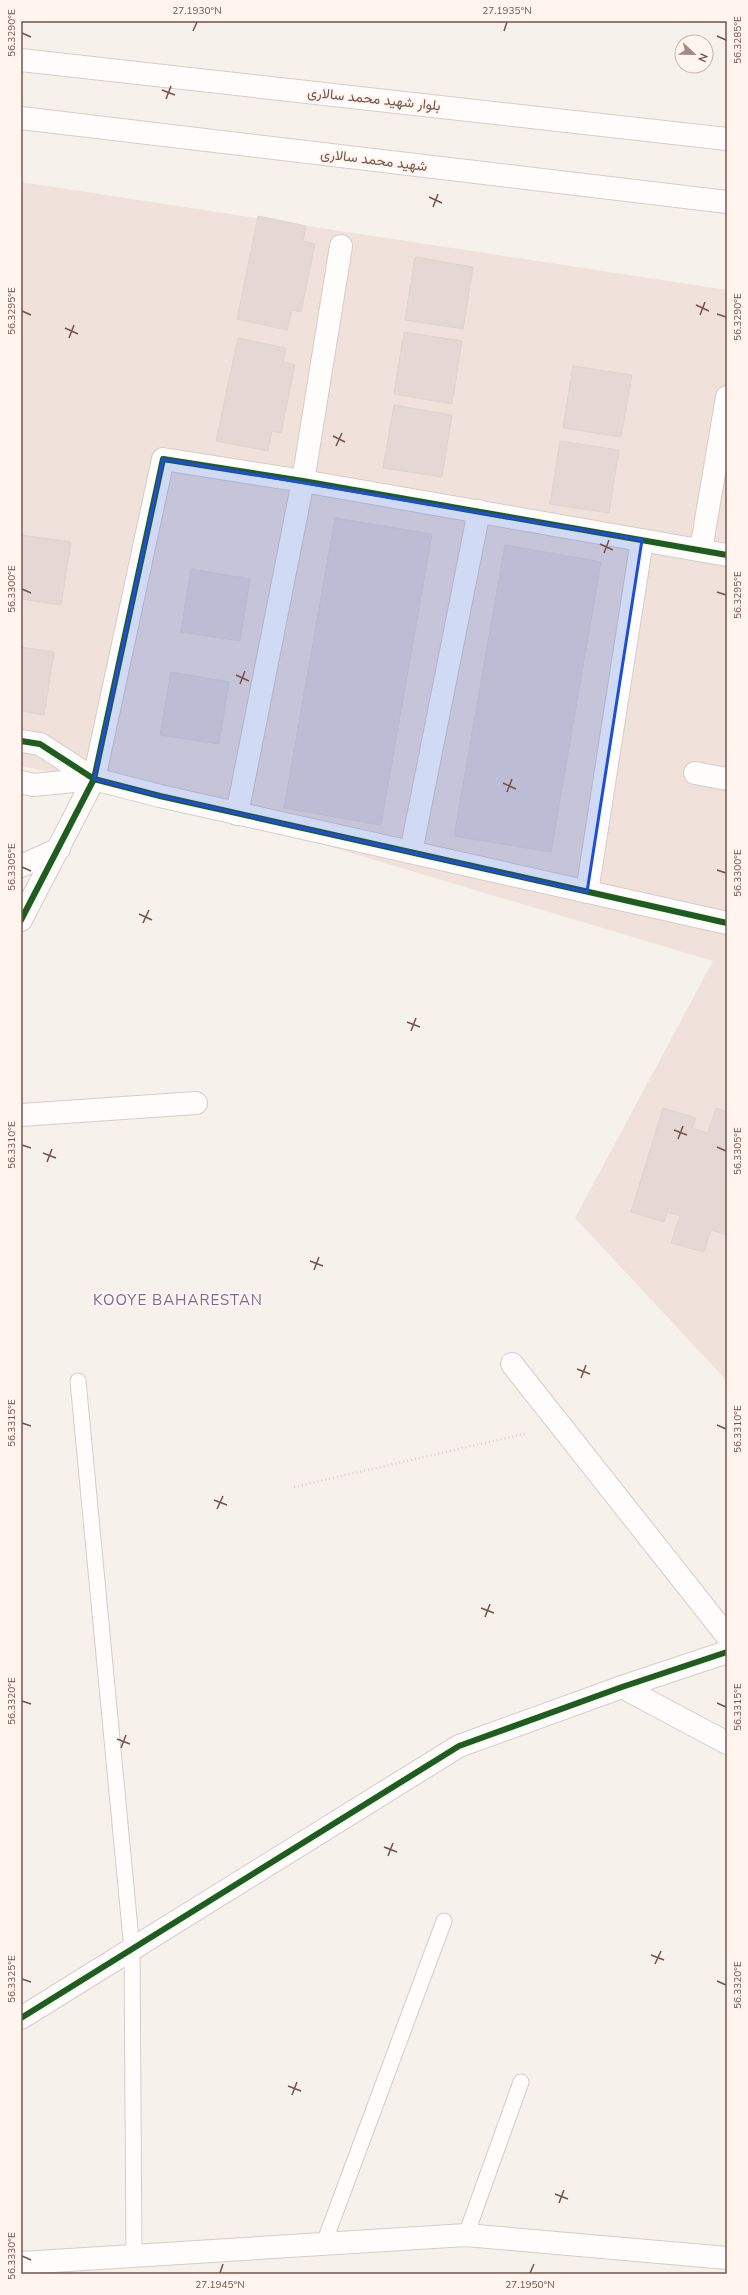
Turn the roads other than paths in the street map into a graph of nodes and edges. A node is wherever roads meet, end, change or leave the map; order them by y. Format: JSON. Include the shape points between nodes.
{"nodes":[{"id":1,"x":21,"y":60,"type":"edge"},
{"id":2,"x":21,"y":118,"type":"edge"},
{"id":3,"x":727,"y":139,"type":"edge"},
{"id":4,"x":727,"y":202,"type":"edge"},
{"id":5,"x":341,"y":246,"type":"dead end"},
{"id":6,"x":727,"y":396,"type":"edge"},
{"id":7,"x":304,"y":481,"type":"junction"},
{"id":8,"x":479,"y":511,"type":"junction"},
{"id":9,"x":642,"y":540,"type":"junction"},
{"id":10,"x":701,"y":550,"type":"junction"},
{"id":11,"x":727,"y":555,"type":"edge"},
{"id":12,"x":21,"y":741,"type":"edge"},
{"id":13,"x":695,"y":774,"type":"dead end"},
{"id":14,"x":94,"y":779,"type":"junction"},
{"id":15,"x":727,"y":779,"type":"edge"},
{"id":16,"x":21,"y":782,"type":"edge"},
{"id":17,"x":237,"y":814,"type":"junction"},
{"id":18,"x":59,"y":849,"type":"junction"},
{"id":19,"x":411,"y":852,"type":"junction"},
{"id":20,"x":21,"y":866,"type":"edge"},
{"id":21,"x":588,"y":892,"type":"junction"},
{"id":22,"x":21,"y":920,"type":"edge"},
{"id":23,"x":727,"y":923,"type":"edge"},
{"id":24,"x":196,"y":1103,"type":"dead end"},
{"id":25,"x":21,"y":1115,"type":"edge"},
{"id":26,"x":512,"y":1364,"type":"dead end"},
{"id":27,"x":78,"y":1381,"type":"dead end"},
{"id":28,"x":727,"y":1636,"type":"edge"},
{"id":29,"x":727,"y":1652,"type":"edge"},
{"id":30,"x":622,"y":1687,"type":"junction"},
{"id":31,"x":727,"y":1743,"type":"edge"},
{"id":32,"x":444,"y":1921,"type":"dead end"},
{"id":33,"x":132,"y":1950,"type":"junction"},
{"id":34,"x":21,"y":2018,"type":"edge"},
{"id":35,"x":521,"y":2082,"type":"dead end"},
{"id":36,"x":466,"y":2235,"type":"junction"},
{"id":37,"x":324,"y":2244,"type":"junction"},
{"id":38,"x":134,"y":2255,"type":"junction"},
{"id":39,"x":727,"y":2258,"type":"edge"},
{"id":40,"x":21,"y":2263,"type":"edge"}],
"edges":[{"from":1,"to":3,"type":"street","name":"بلوار شهید محمد سالاری"},
{"from":2,"to":4,"type":"street","name":"شهید محمد سالاری"},
{"from":5,"to":7,"type":"street"},
{"from":6,"to":10,"type":"street"},
{"from":7,"to":8,"type":"street"},
{"from":7,"to":14,"type":"street","via":[[163,459]]},
{"from":7,"to":17,"type":"street"},
{"from":8,"to":9,"type":"street"},
{"from":8,"to":19,"type":"street"},
{"from":9,"to":10,"type":"street"},
{"from":9,"to":21,"type":"street"},
{"from":10,"to":11,"type":"street"},
{"from":12,"to":14,"type":"street","via":[[40,744]]},
{"from":13,"to":15,"type":"street"},
{"from":14,"to":16,"type":"street","via":[[33,785]]},
{"from":14,"to":17,"type":"street"},
{"from":14,"to":18,"type":"street"},
{"from":17,"to":19,"type":"street"},
{"from":18,"to":20,"type":"street"},
{"from":18,"to":22,"type":"street"},
{"from":19,"to":21,"type":"street"},
{"from":21,"to":23,"type":"street"},
{"from":24,"to":25,"type":"street"},
{"from":26,"to":28,"type":"street"},
{"from":27,"to":33,"type":"lane"},
{"from":29,"to":30,"type":"street"},
{"from":30,"to":31,"type":"street"},
{"from":30,"to":33,"type":"street","via":[[459,1746]]},
{"from":32,"to":37,"type":"lane"},
{"from":33,"to":34,"type":"street"},
{"from":33,"to":38,"type":"lane"},
{"from":35,"to":36,"type":"lane"},
{"from":36,"to":37,"type":"street"},
{"from":36,"to":39,"type":"street"},
{"from":37,"to":38,"type":"street"},
{"from":38,"to":40,"type":"street"}]}
